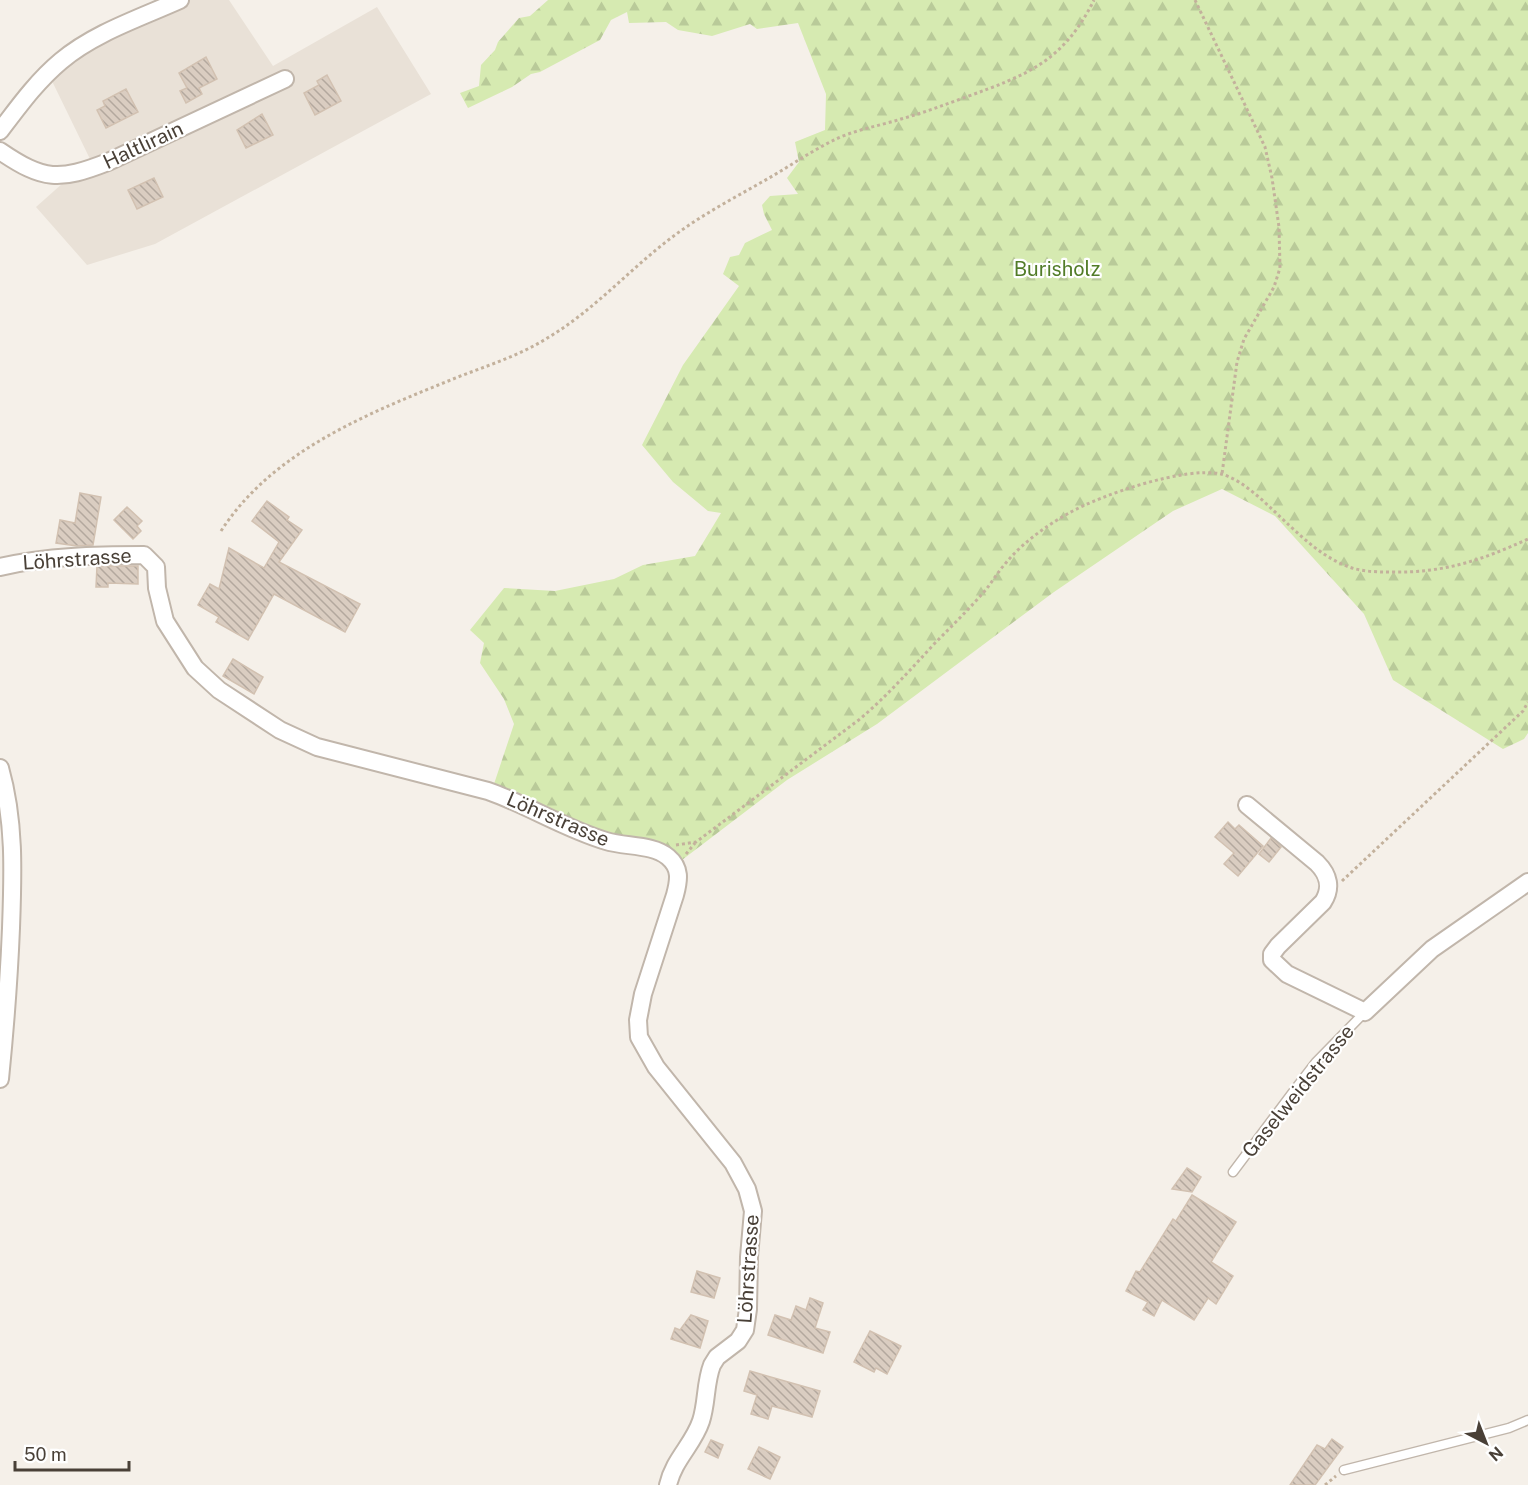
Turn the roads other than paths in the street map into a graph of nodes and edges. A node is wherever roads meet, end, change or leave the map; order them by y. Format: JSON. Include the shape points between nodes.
{"nodes":[{"id":1,"x":180,"y":0,"type":"edge"},
{"id":2,"x":285,"y":79,"type":"dead end"},
{"id":3,"x":0,"y":131,"type":"edge"},
{"id":4,"x":0,"y":151,"type":"edge"},
{"id":5,"x":0,"y":567,"type":"edge"},
{"id":6,"x":0,"y":768,"type":"edge"},
{"id":7,"x":1247,"y":805,"type":"dead end"},
{"id":8,"x":1528,"y":882,"type":"edge"},
{"id":9,"x":1365,"y":1012,"type":"junction"},
{"id":10,"x":0,"y":1079,"type":"edge"},
{"id":11,"x":1233,"y":1172,"type":"dead end"},
{"id":12,"x":1528,"y":1420,"type":"edge"},
{"id":13,"x":1344,"y":1470,"type":"dead end"},
{"id":14,"x":668,"y":1485,"type":"edge"}],
"edges":[{"from":1,"to":3,"type":"street","via":[[99,37],[61,60]]},
{"from":2,"to":4,"type":"street","name":"Haltlirain","via":[[80,172],[44,175]]},
{"from":5,"to":14,"type":"street","name":"Löhrstrasse","via":[[55,558],[144,555],[156,567],[165,621],[195,668],[219,690],[280,730],[317,747],[488,791],[584,834],[668,857],[676,867],[679,881],[643,993],[639,1037],[656,1067],[733,1163],[753,1211],[745,1330],[712,1365],[696,1433],[679,1457]]},
{"from":6,"to":10,"type":"street","via":[[12,826],[14,864]]},
{"from":7,"to":9,"type":"street","name":"Gaselweidstrasse","via":[[1322,868],[1329,884],[1326,897],[1278,946],[1272,960],[1287,974]]},
{"from":8,"to":9,"type":"street","name":"Gaselweidstrasse","via":[[1416,961]]},
{"from":9,"to":11,"type":"lane","name":"Gaselweidstrasse","via":[[1316,1062]]},
{"from":12,"to":13,"type":"lane"}]}
